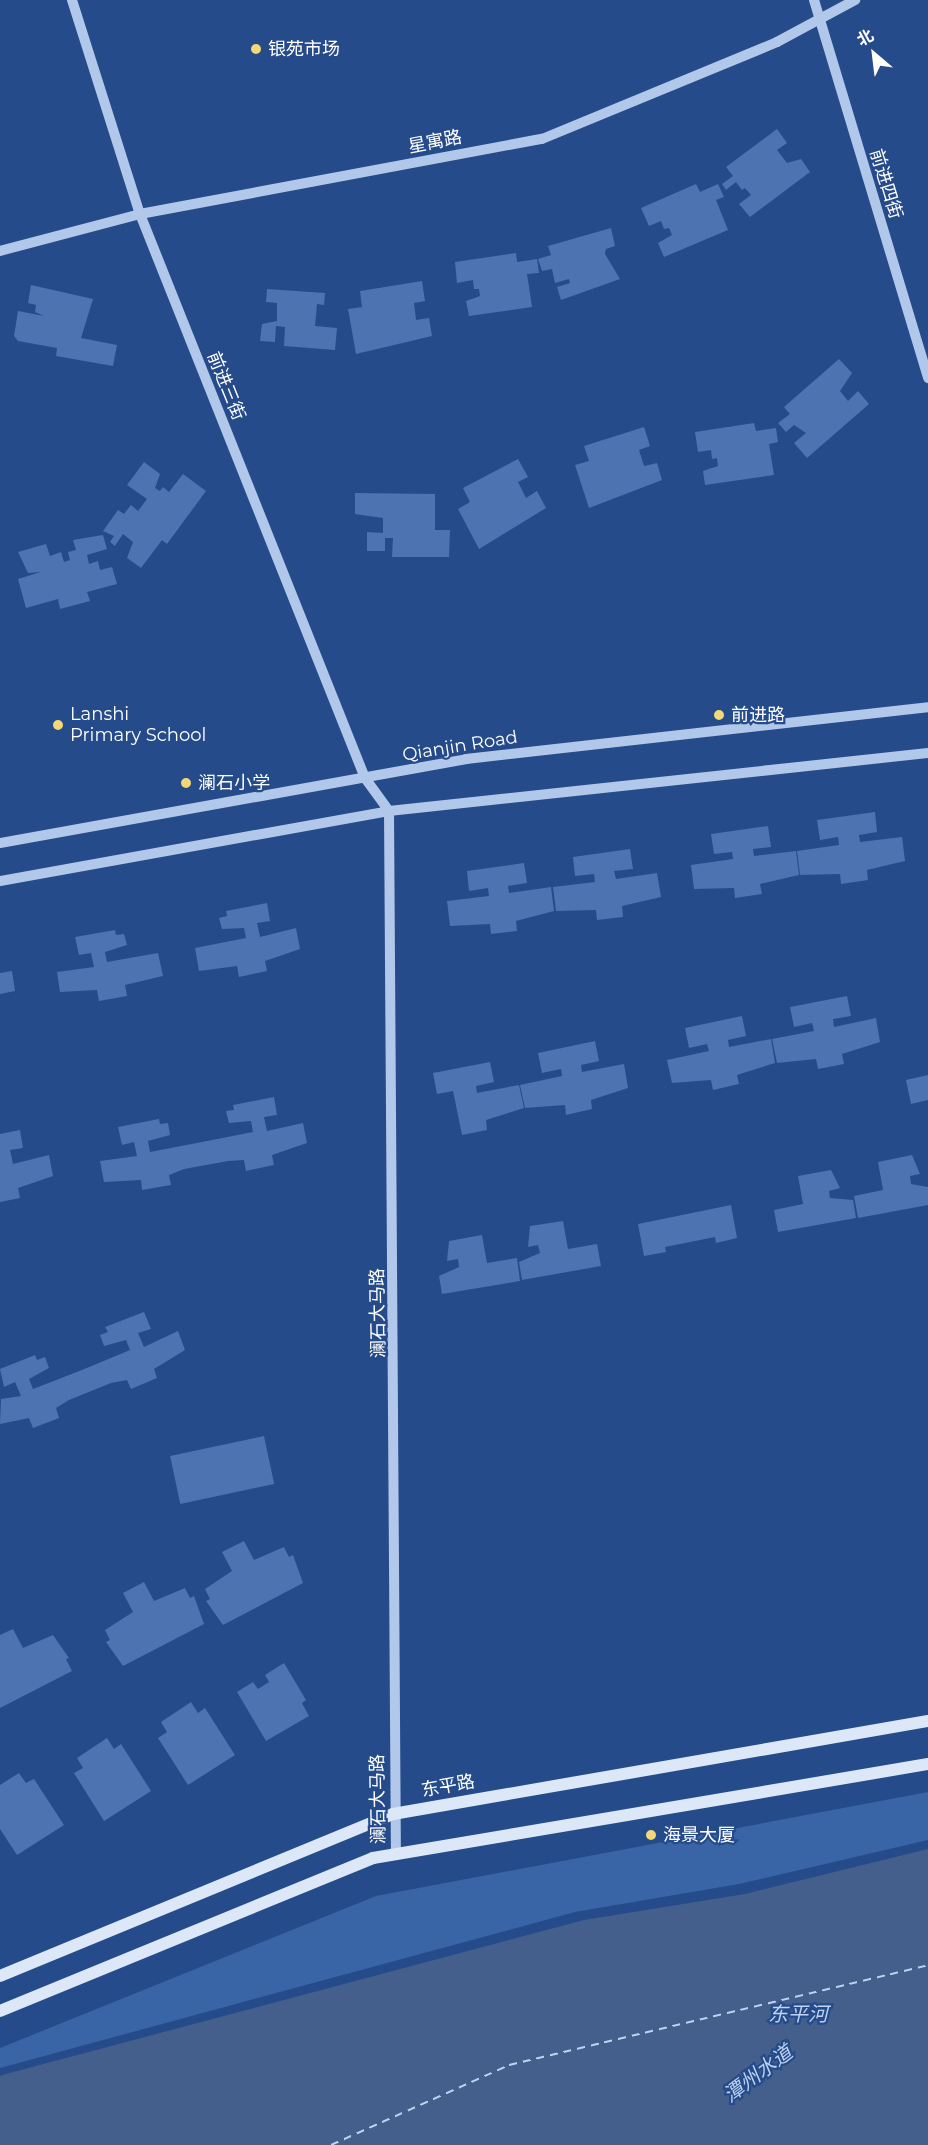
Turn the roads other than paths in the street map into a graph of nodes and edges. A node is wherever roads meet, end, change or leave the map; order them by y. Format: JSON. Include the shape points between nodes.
{"nodes":[{"id":1,"x":72,"y":0,"type":"edge"},
{"id":2,"x":814,"y":0,"type":"edge"},
{"id":3,"x":855,"y":0,"type":"edge"},
{"id":4,"x":819,"y":20,"type":"junction"},
{"id":5,"x":141,"y":214,"type":"junction"},
{"id":6,"x":0,"y":251,"type":"edge"},
{"id":7,"x":928,"y":378,"type":"edge"},
{"id":8,"x":928,"y":707,"type":"edge"},
{"id":9,"x":928,"y":753,"type":"edge"},
{"id":10,"x":365,"y":778,"type":"junction"},
{"id":11,"x":389,"y":811,"type":"junction"},
{"id":12,"x":0,"y":843,"type":"edge"},
{"id":13,"x":0,"y":881,"type":"edge"},
{"id":14,"x":928,"y":1721,"type":"edge"},
{"id":15,"x":928,"y":1764,"type":"edge"},
{"id":16,"x":393,"y":1814,"type":"junction"},
{"id":17,"x":396,"y":1855,"type":"junction"},
{"id":18,"x":0,"y":1976,"type":"edge"},
{"id":19,"x":0,"y":2010,"type":"edge"}],
"edges":[{"from":1,"to":5,"type":"street","name":"前进三街"},
{"from":2,"to":4,"type":"street","name":"前进四街"},
{"from":3,"to":4,"type":"street","name":"星寓路"},
{"from":4,"to":5,"type":"street","name":"星寓路","via":[[777,42],[542,139]]},
{"from":4,"to":7,"type":"street","name":"前进四街"},
{"from":5,"to":6,"type":"street","name":"星寓路"},
{"from":5,"to":10,"type":"street","name":"前进三街"},
{"from":8,"to":10,"type":"street","name":"Qianjin Road","via":[[466,759]]},
{"from":9,"to":11,"type":"street"},
{"from":10,"to":11,"type":"street"},
{"from":10,"to":12,"type":"street","name":"Qianjin Road"},
{"from":11,"to":13,"type":"street"},
{"from":11,"to":16,"type":"street","name":"澜石大马路","via":[[395,1322]]},
{"from":14,"to":16,"type":"main road","name":"东平路"},
{"from":15,"to":17,"type":"main road"},
{"from":16,"to":17,"type":"street","name":"澜石大马路"},
{"from":16,"to":18,"type":"main road","name":"东平路"},
{"from":17,"to":19,"type":"main road","via":[[374,1858]]}]}
